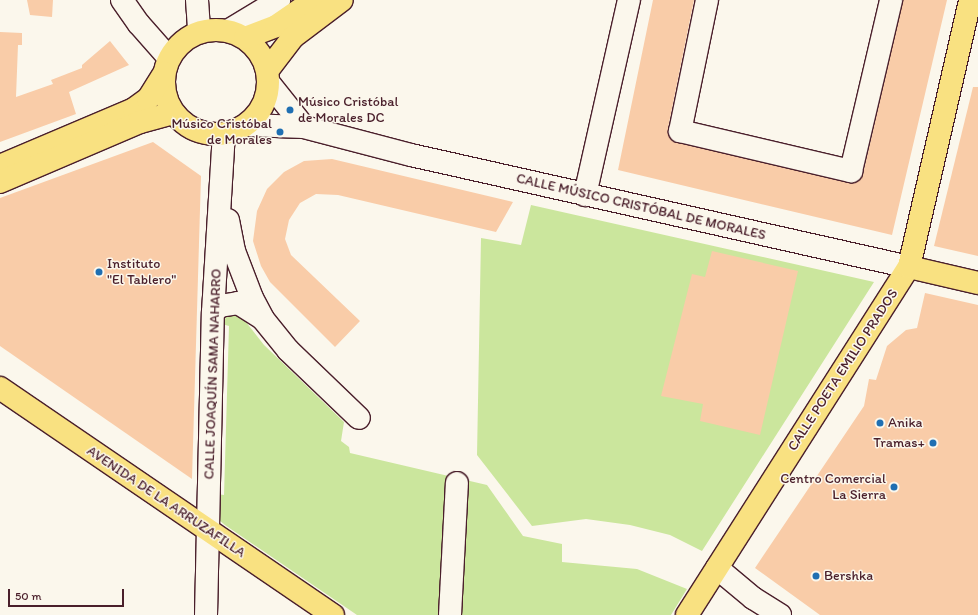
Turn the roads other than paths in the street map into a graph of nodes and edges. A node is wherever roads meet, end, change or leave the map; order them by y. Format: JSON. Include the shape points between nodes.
{"nodes":[{"id":1,"x":122,"y":0,"type":"edge"},
{"id":2,"x":197,"y":0,"type":"edge"},
{"id":3,"x":279,"y":0,"type":"edge"},
{"id":4,"x":314,"y":0,"type":"edge"},
{"id":5,"x":342,"y":0,"type":"edge"},
{"id":6,"x":629,"y":0,"type":"edge"},
{"id":7,"x":707,"y":0,"type":"edge"},
{"id":8,"x":891,"y":0,"type":"edge"},
{"id":9,"x":970,"y":0,"type":"edge"},
{"id":10,"x":199,"y":32,"type":"junction"},
{"id":11,"x":237,"y":34,"type":"junction"},
{"id":12,"x":167,"y":65,"type":"junction"},
{"id":13,"x":268,"y":77,"type":"junction"},
{"id":14,"x":174,"y":113,"type":"junction"},
{"id":15,"x":246,"y":125,"type":"junction"},
{"id":16,"x":304,"y":128,"type":"junction"},
{"id":17,"x":224,"y":134,"type":"junction"},
{"id":18,"x":0,"y":166,"type":"edge"},
{"id":19,"x":0,"y":182,"type":"edge"},
{"id":20,"x":222,"y":195,"type":"junction"},
{"id":21,"x":585,"y":195,"type":"junction"},
{"id":22,"x":908,"y":267,"type":"junction"},
{"id":23,"x":978,"y":283,"type":"edge"},
{"id":24,"x":213,"y":312,"type":"junction"},
{"id":25,"x":263,"y":319,"type":"junction"},
{"id":26,"x":0,"y":388,"type":"edge"},
{"id":27,"x":359,"y":418,"type":"dead end"},
{"id":28,"x":457,"y":483,"type":"dead end"},
{"id":29,"x":209,"y":531,"type":"junction"},
{"id":30,"x":716,"y":568,"type":"junction"},
{"id":31,"x":206,"y":615,"type":"edge"},
{"id":32,"x":333,"y":615,"type":"edge"},
{"id":33,"x":450,"y":615,"type":"edge"},
{"id":34,"x":687,"y":615,"type":"edge"},
{"id":35,"x":780,"y":615,"type":"edge"}],
"edges":[{"from":1,"to":12,"type":"street"},
{"from":2,"to":10,"type":"street"},
{"from":3,"to":11,"type":"street"},
{"from":4,"to":11,"type":"main road","via":[[276,26]]},
{"from":5,"to":13,"type":"main road","via":[[293,37]]},
{"from":6,"to":21,"type":"street"},
{"from":7,"to":8,"type":"street","via":[[680,131],[851,171]]},
{"from":9,"to":22,"type":"main road","name":"CALLE POETA EMILIO PRADOS"},
{"from":10,"to":11,"type":"main road","via":[[214,29]]},
{"from":10,"to":12,"type":"main road","via":[[187,38]]},
{"from":11,"to":13,"type":"main road","via":[[255,47]]},
{"from":12,"to":14,"type":"main road","via":[[164,89]]},
{"from":12,"to":18,"type":"main road","via":[[148,99],[134,109]]},
{"from":13,"to":15,"type":"main road","via":[[262,107]]},
{"from":13,"to":16,"type":"street"},
{"from":14,"to":17,"type":"main road","via":[[196,130]]},
{"from":14,"to":19,"type":"main road","via":[[140,122]]},
{"from":15,"to":16,"type":"street","name":"CALLE MÚSICO CRISTÓBAL DE MORALES"},
{"from":15,"to":17,"type":"main road"},
{"from":16,"to":21,"type":"street","name":"CALLE MÚSICO CRISTÓBAL DE MORALES"},
{"from":17,"to":20,"type":"street","name":"CALLE JOAQUÍN SAMA NAHARRO"},
{"from":20,"to":24,"type":"street","name":"CALLE JOAQUÍN SAMA NAHARRO"},
{"from":20,"to":25,"type":"street","via":[[234,251]]},
{"from":21,"to":22,"type":"street","name":"CALLE MÚSICO CRISTÓBAL DE MORALES"},
{"from":22,"to":23,"type":"main road","name":"CALLE MÚSICO CRISTÓBAL DE MORALES"},
{"from":22,"to":30,"type":"main road","name":"CALLE POETA EMILIO PRADOS"},
{"from":24,"to":25,"type":"street","via":[[220,306],[238,303]]},
{"from":24,"to":29,"type":"street","name":"CALLE JOAQUÍN SAMA NAHARRO"},
{"from":25,"to":27,"type":"street","via":[[297,360]]},
{"from":26,"to":29,"type":"main road","name":"AVENIDA DE LA ARRUZAFILLA"},
{"from":28,"to":33,"type":"street"},
{"from":29,"to":31,"type":"street","name":"CALLE JOAQUÍN SAMA NAHARRO"},
{"from":29,"to":32,"type":"main road","name":"AVENIDA DE LA ARRUZAFILLA"},
{"from":30,"to":34,"type":"main road","name":"CALLE POETA EMILIO PRADOS"},
{"from":30,"to":35,"type":"street","via":[[753,598]]}]}
